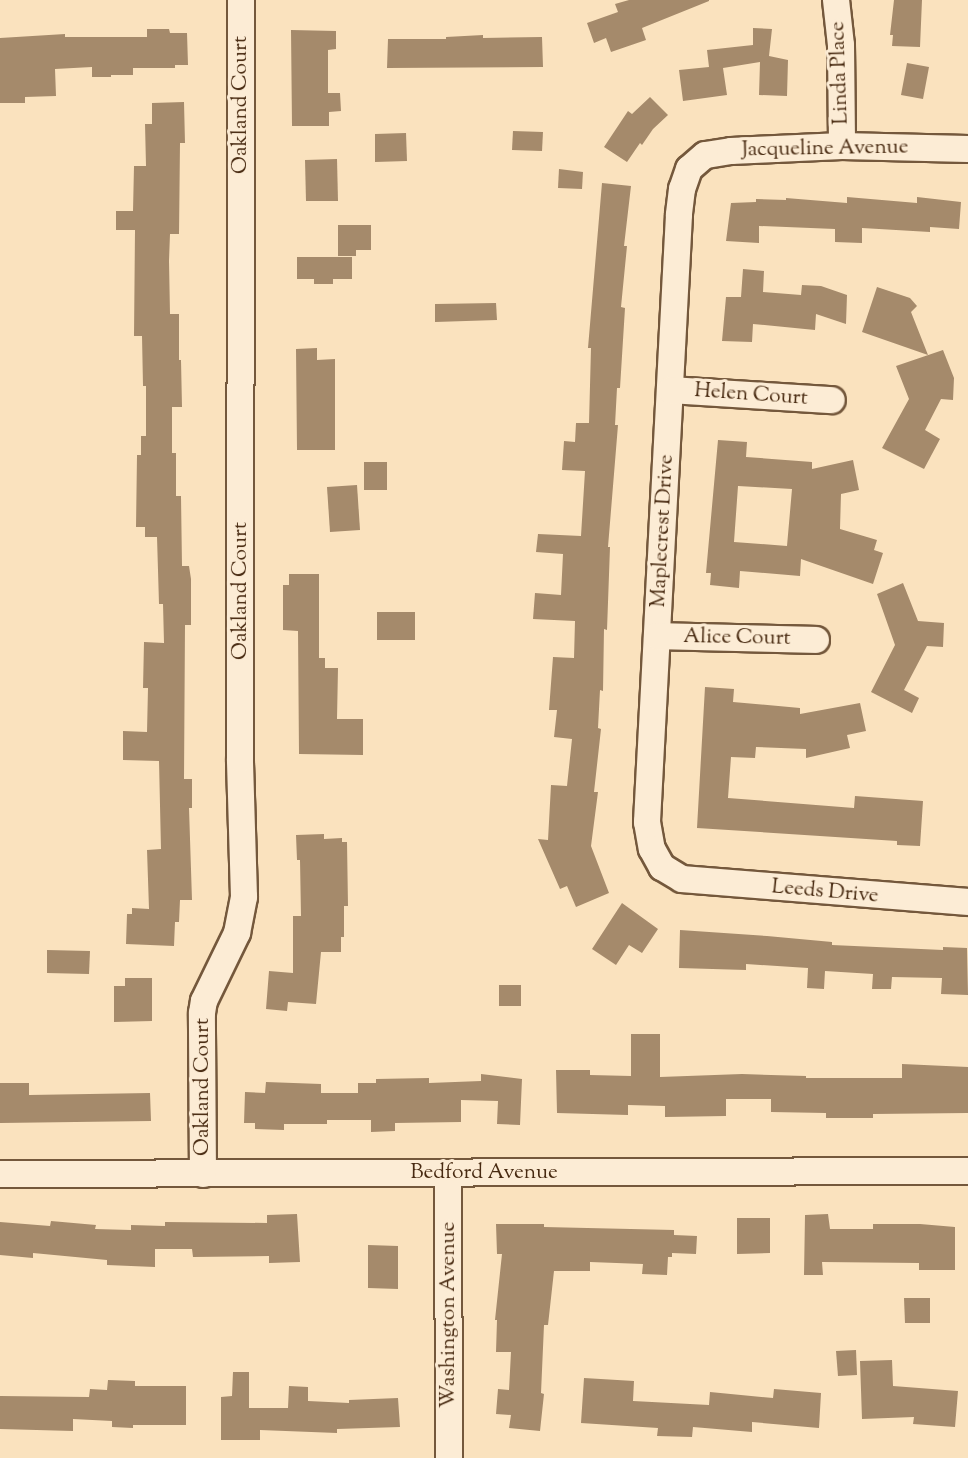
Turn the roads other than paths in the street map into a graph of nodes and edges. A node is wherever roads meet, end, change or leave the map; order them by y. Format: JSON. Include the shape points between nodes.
{"nodes":[{"id":1,"x":241,"y":0,"type":"edge"},
{"id":2,"x":836,"y":0,"type":"edge"},
{"id":3,"x":842,"y":146,"type":"junction"},
{"id":4,"x":968,"y":149,"type":"edge"},
{"id":5,"x":689,"y":170,"type":"joint"},
{"id":6,"x":671,"y":390,"type":"junction"},
{"id":7,"x":832,"y":400,"type":"dead end"},
{"id":8,"x":657,"y":636,"type":"junction"},
{"id":9,"x":816,"y":640,"type":"dead end"},
{"id":10,"x":682,"y":879,"type":"joint"},
{"id":11,"x":968,"y":902,"type":"edge"},
{"id":12,"x":968,"y":1171,"type":"edge"},
{"id":13,"x":448,"y":1173,"type":"junction"},
{"id":14,"x":0,"y":1174,"type":"edge"},
{"id":15,"x":203,"y":1174,"type":"junction"},
{"id":16,"x":449,"y":1458,"type":"edge"}],
"edges":[{"from":1,"to":15,"type":"street","name":"Oakland Court","via":[[240,759],[244,897],[237,933],[202,1013]]},
{"from":2,"to":3,"type":"street","name":"Linda Place","via":[[842,45]]},
{"from":3,"to":4,"type":"street","name":"Jacqueline Avenue"},
{"from":3,"to":5,"type":"street","name":"Jacqueline Avenue","via":[[705,154]]},
{"from":5,"to":6,"type":"street","name":"Maplecrest Drive","via":[[679,215]]},
{"from":6,"to":7,"type":"street","name":"Helen Court"},
{"from":6,"to":8,"type":"street","name":"Maplecrest Drive"},
{"from":8,"to":9,"type":"street","name":"Alice Court"},
{"from":8,"to":10,"type":"street","name":"Maplecrest Drive","via":[[647,822],[652,849],[662,867]]},
{"from":10,"to":11,"type":"street","name":"Leeds Drive"},
{"from":12,"to":13,"type":"street","name":"Bedford Avenue"},
{"from":13,"to":15,"type":"street","name":"Bedford Avenue"},
{"from":13,"to":16,"type":"street","name":"Washington Avenue"},
{"from":14,"to":15,"type":"street","name":"Bedford Avenue"}]}
